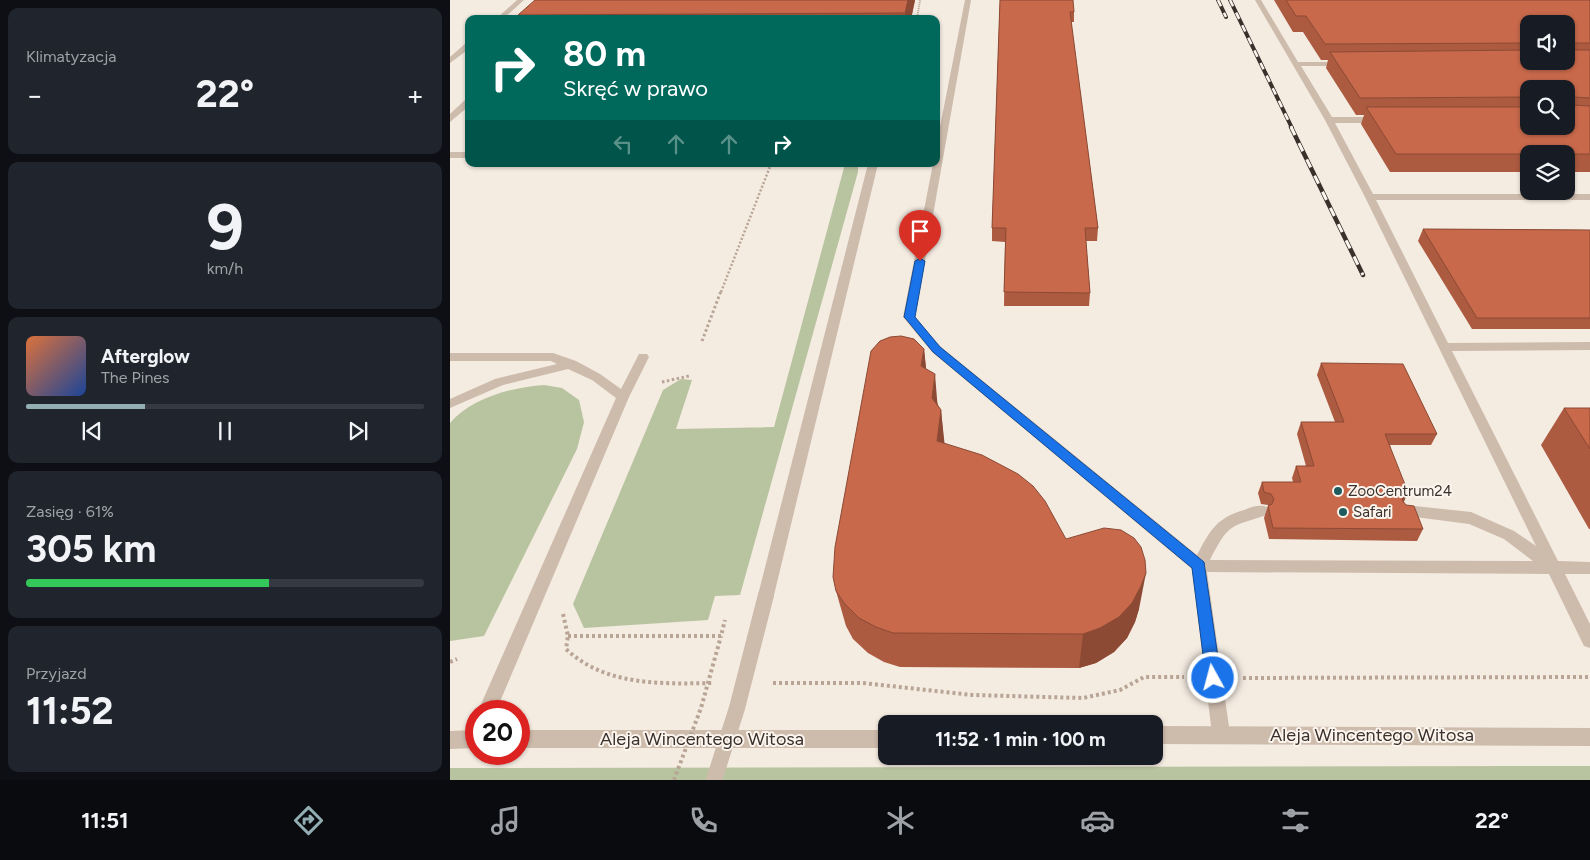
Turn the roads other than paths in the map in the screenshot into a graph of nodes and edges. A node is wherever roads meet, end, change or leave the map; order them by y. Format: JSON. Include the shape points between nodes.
{"nodes":[{"id":1,"x":521,"y":0,"type":"edge"},
{"id":2,"x":968,"y":0,"type":"edge"},
{"id":3,"x":1258,"y":0,"type":"edge"},
{"id":4,"x":504,"y":15,"type":"edge"},
{"id":5,"x":465,"y":48,"type":"edge"},
{"id":6,"x":450,"y":61,"type":"edge"},
{"id":7,"x":1295,"y":64,"type":"junction"},
{"id":8,"x":1354,"y":64,"type":"edge"},
{"id":9,"x":465,"y":105,"type":"edge"},
{"id":10,"x":450,"y":119,"type":"edge"},
{"id":11,"x":1329,"y":120,"type":"junction"},
{"id":12,"x":1389,"y":120,"type":"edge"},
{"id":13,"x":940,"y":150,"type":"edge"},
{"id":14,"x":450,"y":155,"type":"edge"},
{"id":15,"x":465,"y":155,"type":"edge"},
{"id":16,"x":871,"y":167,"type":"edge"},
{"id":17,"x":937,"y":167,"type":"edge"},
{"id":18,"x":1590,"y":196,"type":"edge"},
{"id":19,"x":1370,"y":197,"type":"junction"},
{"id":20,"x":1590,"y":346,"type":"edge"},
{"id":21,"x":1445,"y":348,"type":"junction"},
{"id":22,"x":450,"y":357,"type":"edge"},
{"id":23,"x":643,"y":357,"type":"dead end"},
{"id":24,"x":572,"y":364,"type":"junction"},
{"id":25,"x":623,"y":397,"type":"junction"},
{"id":26,"x":450,"y":406,"type":"edge"},
{"id":27,"x":1262,"y":511,"type":"dead end"},
{"id":28,"x":1405,"y":511,"type":"edge"},
{"id":29,"x":1199,"y":566,"type":"junction"},
{"id":30,"x":1553,"y":567,"type":"junction"},
{"id":31,"x":1590,"y":568,"type":"edge"},
{"id":32,"x":1590,"y":641,"type":"edge"},
{"id":33,"x":491,"y":700,"type":"edge"},
{"id":34,"x":1221,"y":734,"type":"junction"},
{"id":35,"x":1163,"y":735,"type":"edge"},
{"id":36,"x":1590,"y":737,"type":"edge"},
{"id":37,"x":465,"y":739,"type":"edge"},
{"id":38,"x":530,"y":739,"type":"edge"},
{"id":39,"x":450,"y":740,"type":"edge"},
{"id":40,"x":878,"y":740,"type":"edge"},
{"id":41,"x":714,"y":780,"type":"edge"}],
"edges":[{"from":1,"to":4,"type":"street"},
{"from":2,"to":13,"type":"street"},
{"from":3,"to":7,"type":"street"},
{"from":5,"to":6,"type":"street"},
{"from":7,"to":8,"type":"street"},
{"from":7,"to":11,"type":"street"},
{"from":9,"to":10,"type":"street"},
{"from":11,"to":12,"type":"street"},
{"from":11,"to":19,"type":"street"},
{"from":14,"to":15,"type":"street"},
{"from":16,"to":41,"type":"street","bridge":true,"via":[[738,708]]},
{"from":17,"to":29,"type":"street","via":[[909,317],[936,349]]},
{"from":18,"to":19,"type":"street"},
{"from":19,"to":21,"type":"street"},
{"from":20,"to":21,"type":"street"},
{"from":21,"to":30,"type":"street"},
{"from":22,"to":24,"type":"street","via":[[552,357]]},
{"from":23,"to":25,"type":"street"},
{"from":24,"to":25,"type":"street","via":[[596,376]]},
{"from":24,"to":26,"type":"street","via":[[499,382]]},
{"from":25,"to":33,"type":"street"},
{"from":27,"to":29,"type":"street","via":[[1240,515],[1220,526]]},
{"from":28,"to":30,"type":"street","via":[[1471,518],[1510,535]]},
{"from":29,"to":30,"type":"street"},
{"from":29,"to":34,"type":"street"},
{"from":30,"to":31,"type":"street"},
{"from":30,"to":32,"type":"street"},
{"from":34,"to":35,"type":"street","name":"Aleja Wincentego Witosa"},
{"from":34,"to":36,"type":"street","name":"Aleja Wincentego Witosa"},
{"from":37,"to":39,"type":"street"},
{"from":38,"to":40,"type":"street","name":"Aleja Wincentego Witosa"}]}
